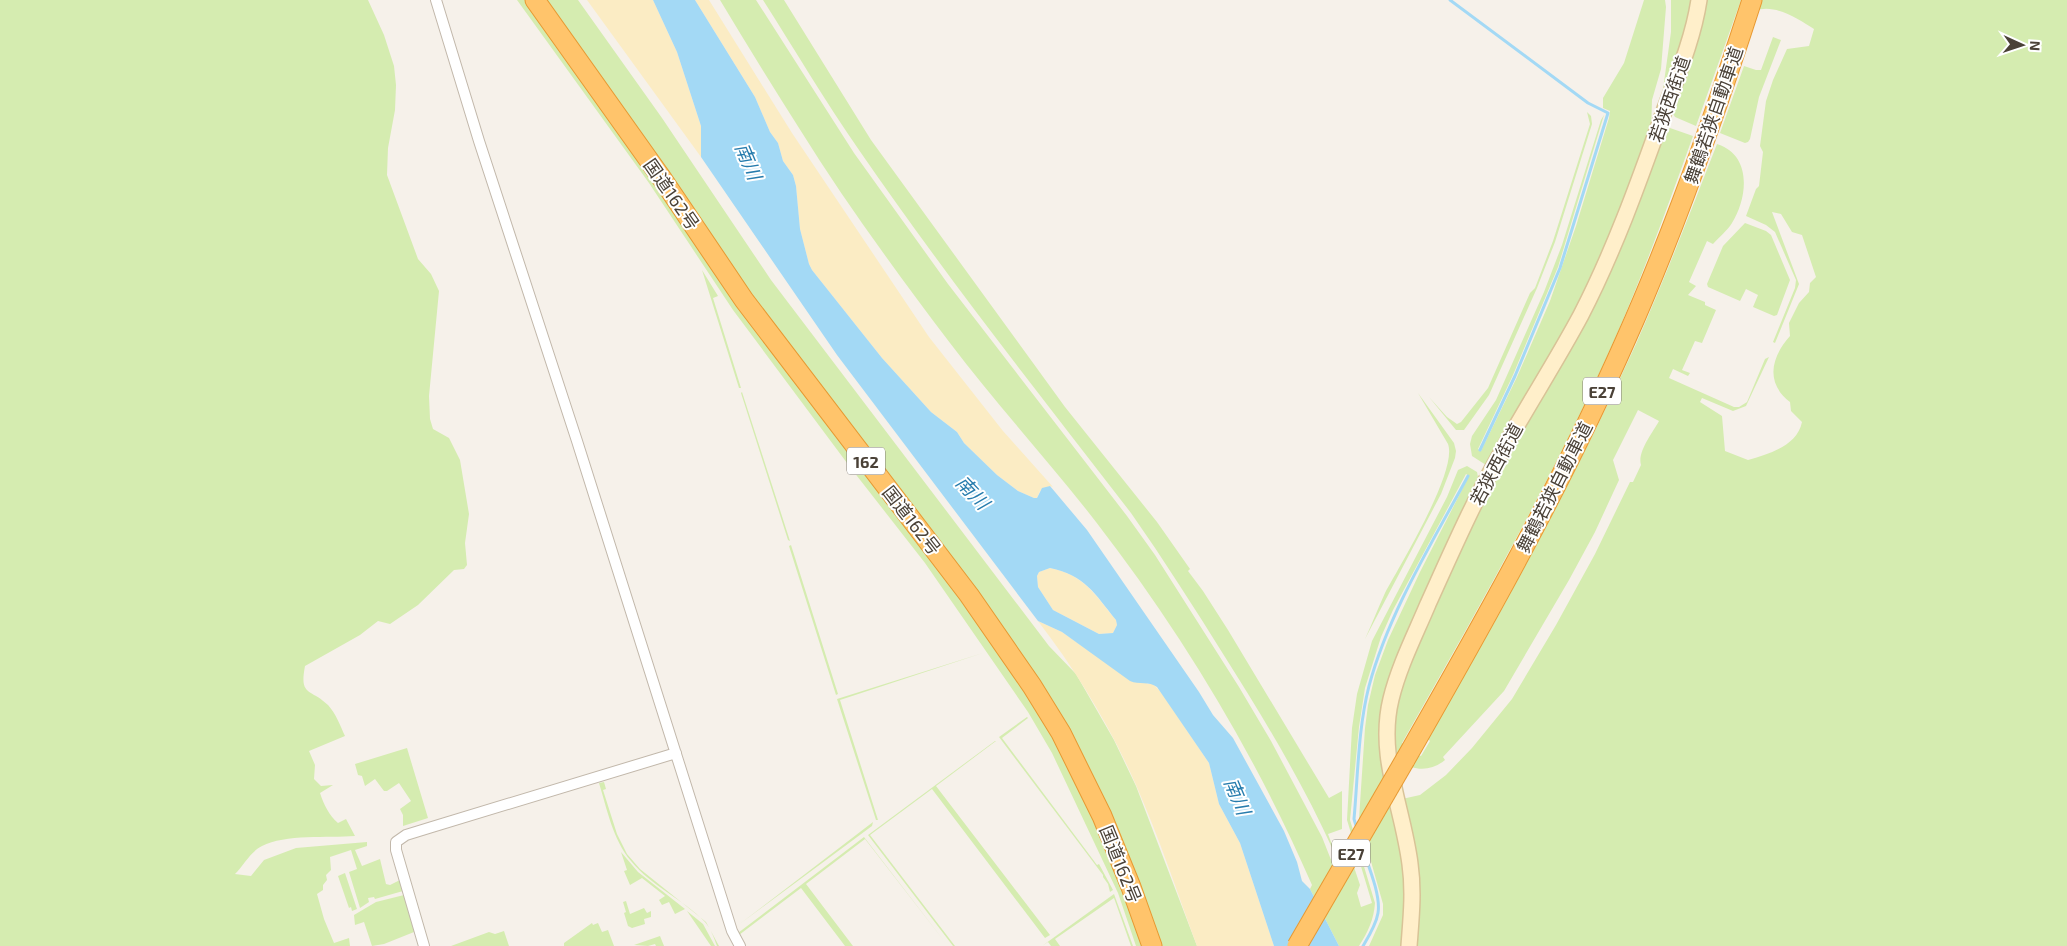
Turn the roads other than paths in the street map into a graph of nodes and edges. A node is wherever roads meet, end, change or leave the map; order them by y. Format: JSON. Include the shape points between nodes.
{"nodes":[{"id":1,"x":436,"y":0,"type":"edge"},
{"id":2,"x":535,"y":0,"type":"edge"},
{"id":3,"x":1699,"y":0,"type":"edge"},
{"id":4,"x":1752,"y":0,"type":"edge"},
{"id":5,"x":676,"y":753,"type":"junction"},
{"id":6,"x":424,"y":946,"type":"edge"},
{"id":7,"x":740,"y":946,"type":"edge"},
{"id":8,"x":1152,"y":946,"type":"edge"},
{"id":9,"x":1297,"y":946,"type":"edge"},
{"id":10,"x":1408,"y":946,"type":"edge"}],
"edges":[{"from":1,"to":5,"type":"street"},
{"from":2,"to":8,"type":"highway","name":"国道162号","number":"162","via":[[750,308],[969,595],[1032,686],[1061,733],[1098,808]]},
{"from":3,"to":10,"type":"street","name":"若狭西街道","via":[[1687,46],[1608,259],[1567,341],[1485,482],[1395,683],[1388,712],[1387,756],[1410,864],[1412,894]]},
{"from":4,"to":9,"type":"highway","name":"舞鶴若狭自動車道","number":"E27","bridge":true,"via":[[1685,194],[1651,281],[1576,447],[1405,760]]},
{"from":5,"to":6,"type":"street","via":[[406,835],[396,842]]},
{"from":5,"to":7,"type":"street","via":[[732,931]]}]}
